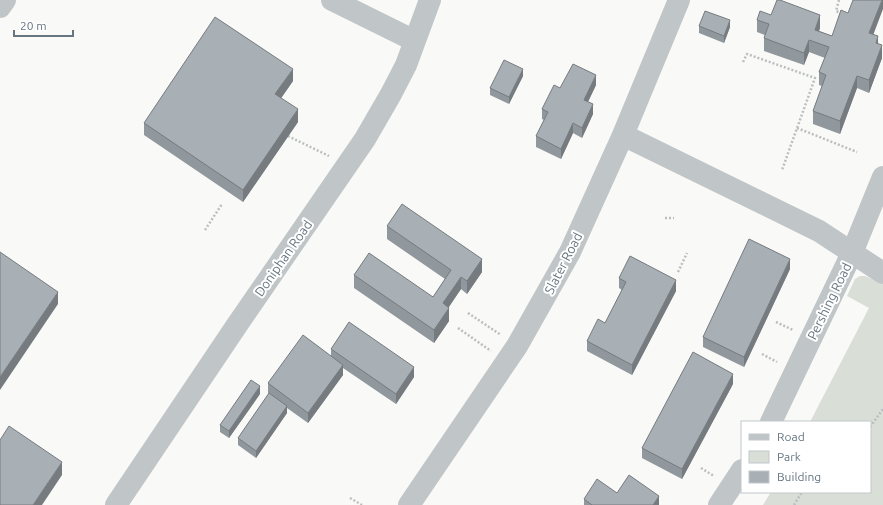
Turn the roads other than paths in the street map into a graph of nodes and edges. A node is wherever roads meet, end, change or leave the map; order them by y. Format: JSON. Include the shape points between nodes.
{"nodes":[{"id":1,"x":5,"y":0,"type":"edge"},
{"id":2,"x":332,"y":0,"type":"edge"},
{"id":3,"x":430,"y":0,"type":"edge"},
{"id":4,"x":679,"y":0,"type":"edge"},
{"id":5,"x":0,"y":7,"type":"edge"},
{"id":6,"x":416,"y":41,"type":"junction"},
{"id":7,"x":623,"y":135,"type":"junction"},
{"id":8,"x":883,"y":177,"type":"edge"},
{"id":9,"x":852,"y":253,"type":"junction"},
{"id":10,"x":883,"y":273,"type":"edge"},
{"id":11,"x":771,"y":421,"type":"edge"},
{"id":12,"x":741,"y":472,"type":"edge"},
{"id":13,"x":116,"y":505,"type":"edge"},
{"id":14,"x":409,"y":505,"type":"edge"},
{"id":15,"x":719,"y":505,"type":"edge"}],
"edges":[{"from":1,"to":5,"type":"street"},
{"from":2,"to":6,"type":"street"},
{"from":3,"to":6,"type":"street","name":"Doniphan Road"},
{"from":4,"to":7,"type":"street","name":"Slater Road"},
{"from":6,"to":13,"type":"street","name":"Doniphan Road","via":[[406,65],[365,140]]},
{"from":7,"to":9,"type":"street","via":[[819,231]]},
{"from":7,"to":14,"type":"street","name":"Slater Road","via":[[570,252],[512,354]]},
{"from":8,"to":9,"type":"street","name":"Pershing Road"},
{"from":9,"to":10,"type":"street"},
{"from":9,"to":11,"type":"street","name":"Pershing Road"},
{"from":12,"to":15,"type":"street"}]}
